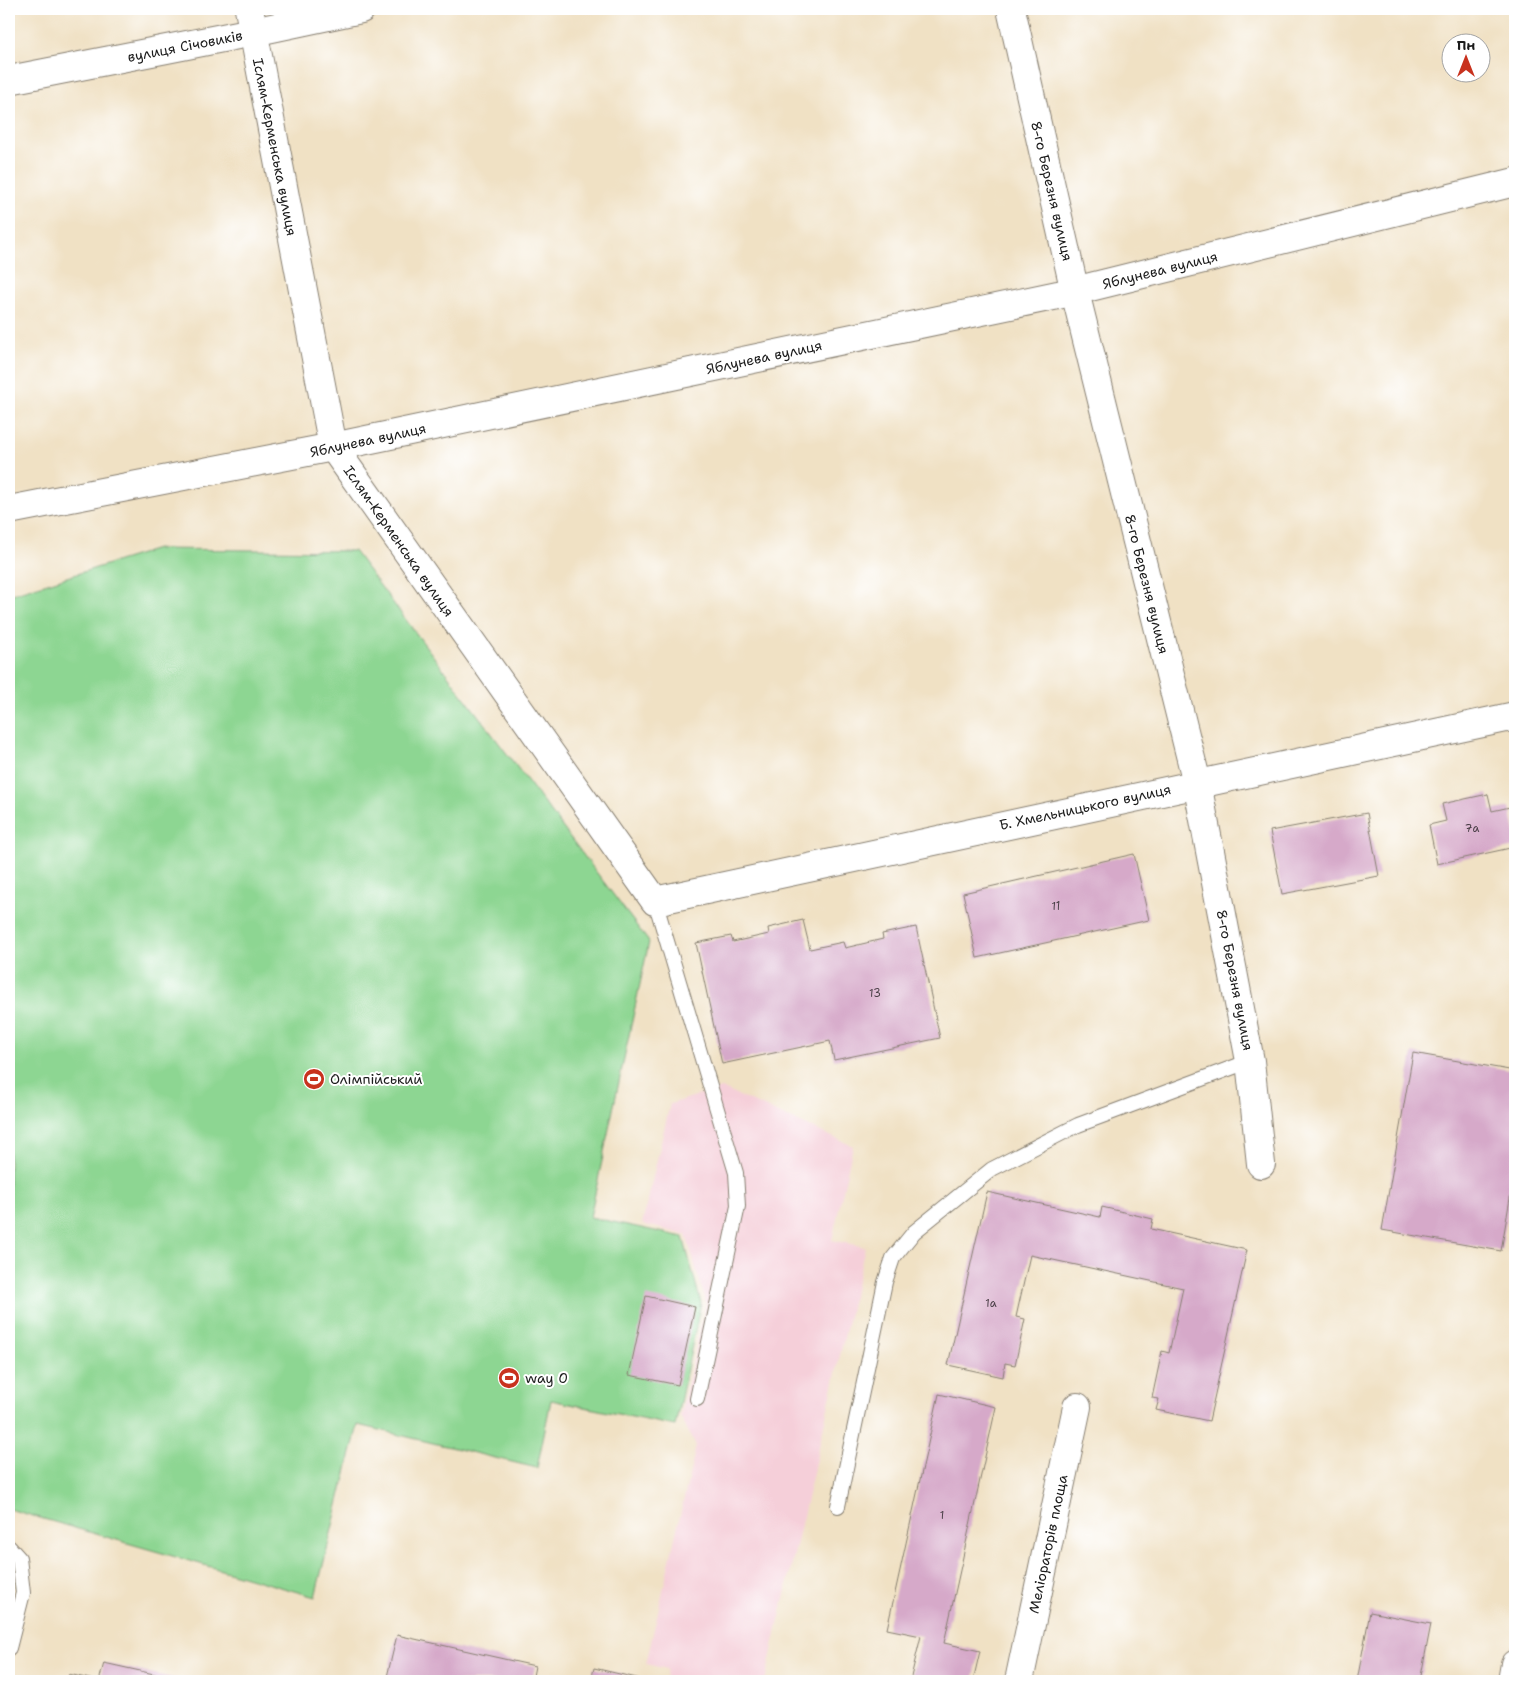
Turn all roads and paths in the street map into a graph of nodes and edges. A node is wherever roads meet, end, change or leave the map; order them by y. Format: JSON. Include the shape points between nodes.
{"nodes":[{"id":1,"x":361,"y":9,"type":"edge"},
{"id":2,"x":1011,"y":9,"type":"edge"},
{"id":3,"x":251,"y":21,"type":"edge"},
{"id":4,"x":9,"y":80,"type":"edge"},
{"id":5,"x":1515,"y":182,"type":"edge"},
{"id":6,"x":1074,"y":292,"type":"junction"},
{"id":7,"x":333,"y":448,"type":"junction"},
{"id":8,"x":9,"y":510,"type":"edge"},
{"id":9,"x":1515,"y":716,"type":"edge"},
{"id":10,"x":1197,"y":783,"type":"junction"},
{"id":11,"x":655,"y":901,"type":"junction"},
{"id":12,"x":1250,"y":1061,"type":"junction"},
{"id":13,"x":1261,"y":1164,"type":"dead end"},
{"id":14,"x":697,"y":1399,"type":"dead end"},
{"id":15,"x":1077,"y":1407,"type":"dead end"},
{"id":16,"x":838,"y":1506,"type":"dead end"},
{"id":17,"x":9,"y":1547,"type":"edge"},
{"id":18,"x":9,"y":1648,"type":"edge"},
{"id":19,"x":1515,"y":1664,"type":"edge"},
{"id":20,"x":1019,"y":1681,"type":"edge"},
{"id":21,"x":1512,"y":1681,"type":"edge"}],
"edges":[{"from":1,"to":3,"type":"street","name":"вулиця Січовиків"},
{"from":2,"to":6,"type":"street","name":"8-го Березня вулиця"},
{"from":3,"to":4,"type":"street","name":"вулиця Січовиків"},
{"from":3,"to":7,"type":"street","name":"Іслям-Керменська вулиця"},
{"from":5,"to":6,"type":"street","name":"Яблунева вулиця"},
{"from":6,"to":7,"type":"street","name":"Яблунева вулиця"},
{"from":6,"to":10,"type":"street","name":"8-го Березня вулиця"},
{"from":7,"to":8,"type":"street","name":"Яблунева вулиця"},
{"from":7,"to":11,"type":"street","name":"Іслям-Керменська вулиця"},
{"from":9,"to":10,"type":"street","name":"Б. Хмельницького вулиця"},
{"from":10,"to":11,"type":"street","name":"Б. Хмельницького вулиця"},
{"from":10,"to":12,"type":"street","name":"8-го Березня вулиця"},
{"from":11,"to":14,"type":"lane","via":[[736,1173],[738,1206]]},
{"from":12,"to":13,"type":"street","name":"8-го Березня вулиця"},
{"from":12,"to":16,"type":"lane","via":[[1078,1125],[992,1169],[914,1232],[893,1258],[885,1282]]},
{"from":15,"to":20,"type":"street","name":"Меліораторів площа"},
{"from":17,"to":18,"type":"lane","via":[[19,1558],[23,1593]]},
{"from":19,"to":21,"type":"street"}]}
